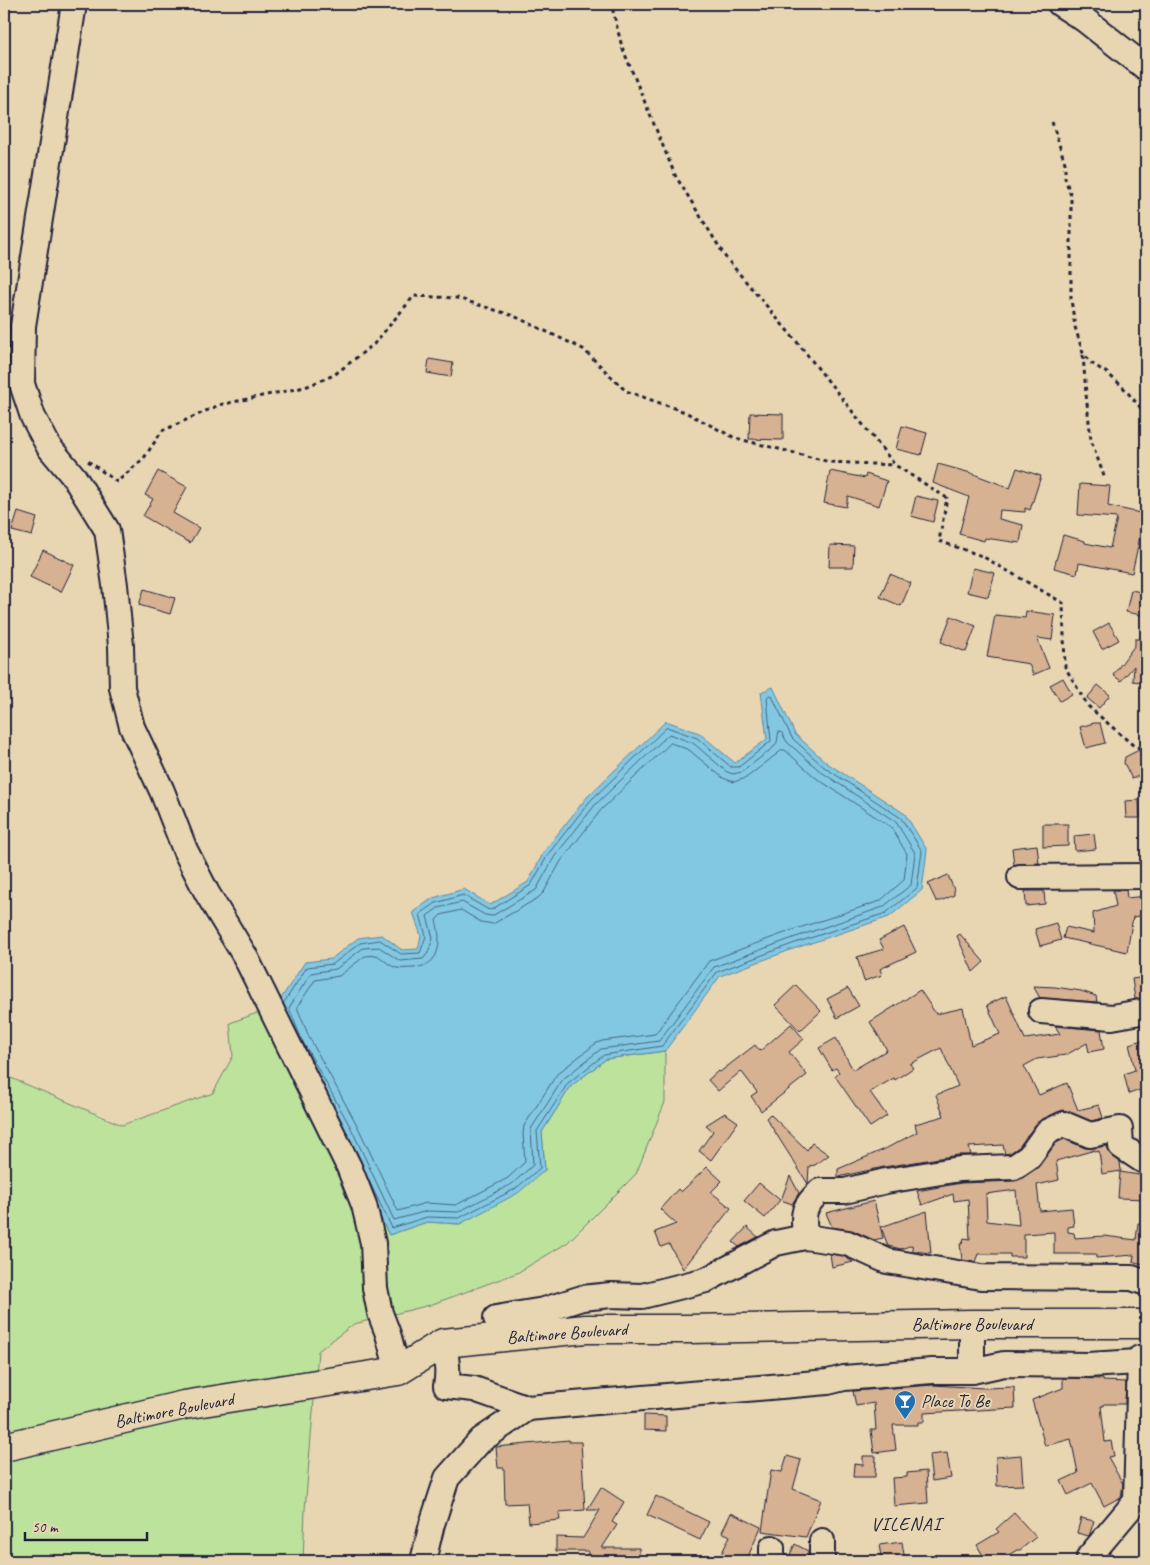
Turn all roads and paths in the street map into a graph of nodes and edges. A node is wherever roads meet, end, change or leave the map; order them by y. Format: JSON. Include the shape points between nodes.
{"nodes":[{"id":1,"x":74,"y":4,"type":"edge"},
{"id":2,"x":607,"y":4,"type":"edge"},
{"id":3,"x":1060,"y":4,"type":"edge"},
{"id":4,"x":1146,"y":68,"type":"edge"},
{"id":5,"x":1052,"y":122,"type":"dead end"},
{"id":6,"x":1083,"y":354,"type":"junction"},
{"id":7,"x":1146,"y":414,"type":"edge"},
{"id":8,"x":83,"y":457,"type":"dead end"},
{"id":9,"x":895,"y":465,"type":"junction"},
{"id":10,"x":1105,"y":479,"type":"dead end"},
{"id":11,"x":1146,"y":750,"type":"edge"},
{"id":12,"x":1146,"y":876,"type":"edge"},
{"id":13,"x":1020,"y":878,"type":"dead end"},
{"id":14,"x":1041,"y":1011,"type":"dead end"},
{"id":15,"x":1146,"y":1011,"type":"edge"},
{"id":16,"x":1146,"y":1158,"type":"edge"},
{"id":17,"x":805,"y":1237,"type":"junction"},
{"id":18,"x":1146,"y":1283,"type":"edge"},
{"id":19,"x":496,"y":1318,"type":"dead end"},
{"id":20,"x":972,"y":1324,"type":"junction"},
{"id":21,"x":1146,"y":1324,"type":"edge"},
{"id":22,"x":443,"y":1344,"type":"junction"},
{"id":23,"x":1143,"y":1358,"type":"edge"},
{"id":24,"x":398,"y":1371,"type":"junction"},
{"id":25,"x":972,"y":1371,"type":"junction"},
{"id":26,"x":528,"y":1408,"type":"junction"},
{"id":27,"x":4,"y":1447,"type":"edge"},
{"id":28,"x":424,"y":1561,"type":"edge"},
{"id":29,"x":1089,"y":1561,"type":"edge"}],
"edges":[{"from":1,"to":24,"type":"street","via":[[23,326],[22,384],[33,417],[49,447],[74,477],[107,530],[121,646],[122,688],[132,727],[185,850],[245,956],[349,1167],[364,1205],[373,1243],[380,1313]]},
{"from":2,"to":9,"type":"path","via":[[612,7],[622,47],[675,175],[726,258]]},
{"from":3,"to":4,"type":"street"},
{"from":5,"to":6,"type":"path","via":[[1071,196],[1071,299]]},
{"from":6,"to":7,"type":"path","via":[[1122,386]]},
{"from":6,"to":10,"type":"path","via":[[1091,440]]},
{"from":8,"to":9,"type":"path","via":[[117,482],[144,458],[162,430],[219,405],[305,387],[334,375],[374,344],[414,296],[457,298],[514,316],[583,349],[626,391],[685,412],[735,438],[830,462]]},
{"from":9,"to":11,"type":"path","via":[[947,498],[939,541],[982,556],[1063,603],[1065,667],[1088,706],[1134,746]]},
{"from":12,"to":13,"type":"street"},
{"from":14,"to":15,"type":"street","via":[[1112,1017]]},
{"from":16,"to":17,"type":"street","via":[[1142,1160],[1121,1146],[1120,1129],[1090,1135],[1064,1124],[1048,1132],[1029,1157],[1014,1166],[960,1169],[845,1191],[820,1190],[806,1204]]},
{"from":17,"to":18,"type":"street","via":[[847,1243],[888,1261],[980,1277],[1132,1278]]},
{"from":17,"to":19,"type":"street","via":[[776,1243],[706,1280],[642,1296],[582,1298],[544,1310]]},
{"from":20,"to":21,"type":"highway","name":"Baltimore Boulevard"},
{"from":20,"to":22,"type":"highway","name":"Baltimore Boulevard","via":[[586,1329]]},
{"from":20,"to":25,"type":"street"},
{"from":22,"to":24,"type":"highway","name":"Baltimore Boulevard"},
{"from":22,"to":26,"type":"street","via":[[448,1376],[446,1386],[474,1389]]},
{"from":23,"to":25,"type":"street","via":[[1138,1362],[1088,1366],[1004,1364]]},
{"from":23,"to":29,"type":"street","via":[[1136,1501]]},
{"from":24,"to":27,"type":"highway","name":"Baltimore Boulevard","via":[[184,1405]]},
{"from":25,"to":26,"type":"street","via":[[844,1378]]},
{"from":26,"to":28,"type":"street","via":[[481,1440],[447,1478]]}]}
